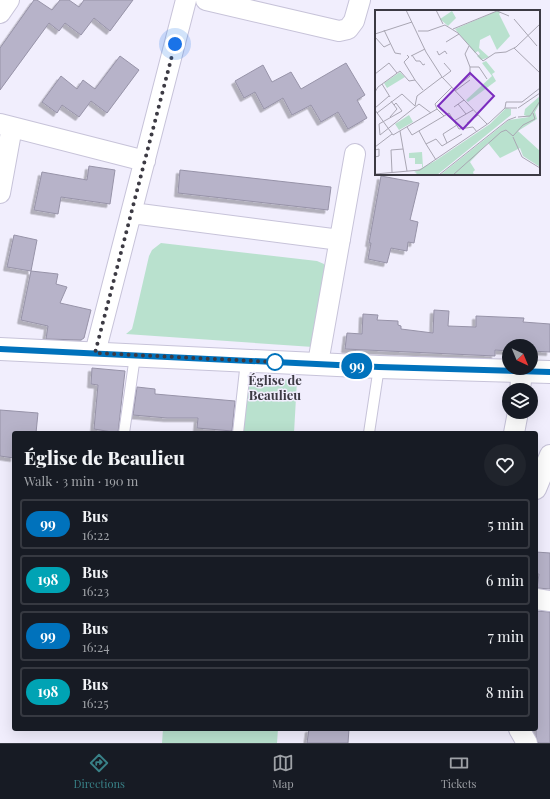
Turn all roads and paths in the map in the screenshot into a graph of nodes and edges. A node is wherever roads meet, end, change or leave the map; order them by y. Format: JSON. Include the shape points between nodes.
{"nodes":[{"id":1,"x":9,"y":0,"type":"edge"},
{"id":2,"x":186,"y":0,"type":"edge"},
{"id":3,"x":206,"y":0,"type":"edge"},
{"id":4,"x":360,"y":0,"type":"edge"},
{"id":5,"x":0,"y":13,"type":"edge"},
{"id":6,"x":6,"y":125,"type":"edge"},
{"id":7,"x":355,"y":154,"type":"dead end"},
{"id":8,"x":145,"y":161,"type":"junction"},
{"id":9,"x":0,"y":193,"type":"edge"},
{"id":10,"x":132,"y":214,"type":"junction"},
{"id":11,"x":340,"y":240,"type":"junction"},
{"id":12,"x":0,"y":349,"type":"edge"},
{"id":13,"x":95,"y":353,"type":"junction"},
{"id":14,"x":135,"y":356,"type":"junction"},
{"id":15,"x":246,"y":361,"type":"junction"},
{"id":16,"x":318,"y":364,"type":"junction"},
{"id":17,"x":379,"y":367,"type":"junction"},
{"id":18,"x":550,"y":372,"type":"edge"},
{"id":19,"x":521,"y":380,"type":"edge"},
{"id":20,"x":517,"y":419,"type":"edge"},
{"id":21,"x":124,"y":431,"type":"edge"},
{"id":22,"x":238,"y":431,"type":"edge"},
{"id":23,"x":369,"y":431,"type":"edge"},
{"id":24,"x":514,"y":431,"type":"edge"},
{"id":25,"x":550,"y":455,"type":"edge"},
{"id":26,"x":538,"y":484,"type":"edge"},
{"id":27,"x":538,"y":599,"type":"edge"},
{"id":28,"x":550,"y":601,"type":"edge"},
{"id":29,"x":520,"y":731,"type":"edge"},
{"id":30,"x":527,"y":743,"type":"edge"}],
"edges":[{"from":1,"to":5,"type":"street"},
{"from":2,"to":8,"type":"street"},
{"from":3,"to":4,"type":"street","via":[[339,31],[348,29],[354,21]]},
{"from":6,"to":8,"type":"street"},
{"from":6,"to":9,"type":"street"},
{"from":7,"to":11,"type":"street"},
{"from":8,"to":10,"type":"street"},
{"from":10,"to":11,"type":"street"},
{"from":10,"to":13,"type":"street"},
{"from":11,"to":16,"type":"street"},
{"from":12,"to":13,"type":"street"},
{"from":13,"to":14,"type":"street"},
{"from":14,"to":15,"type":"street"},
{"from":14,"to":21,"type":"lane"},
{"from":15,"to":16,"type":"street"},
{"from":15,"to":22,"type":"lane"},
{"from":16,"to":17,"type":"street"},
{"from":17,"to":19,"type":"street"},
{"from":17,"to":23,"type":"lane"},
{"from":18,"to":19,"type":"street"},
{"from":20,"to":24,"type":"street"},
{"from":25,"to":26,"type":"street"},
{"from":27,"to":28,"type":"street"},
{"from":29,"to":30,"type":"street"}]}
